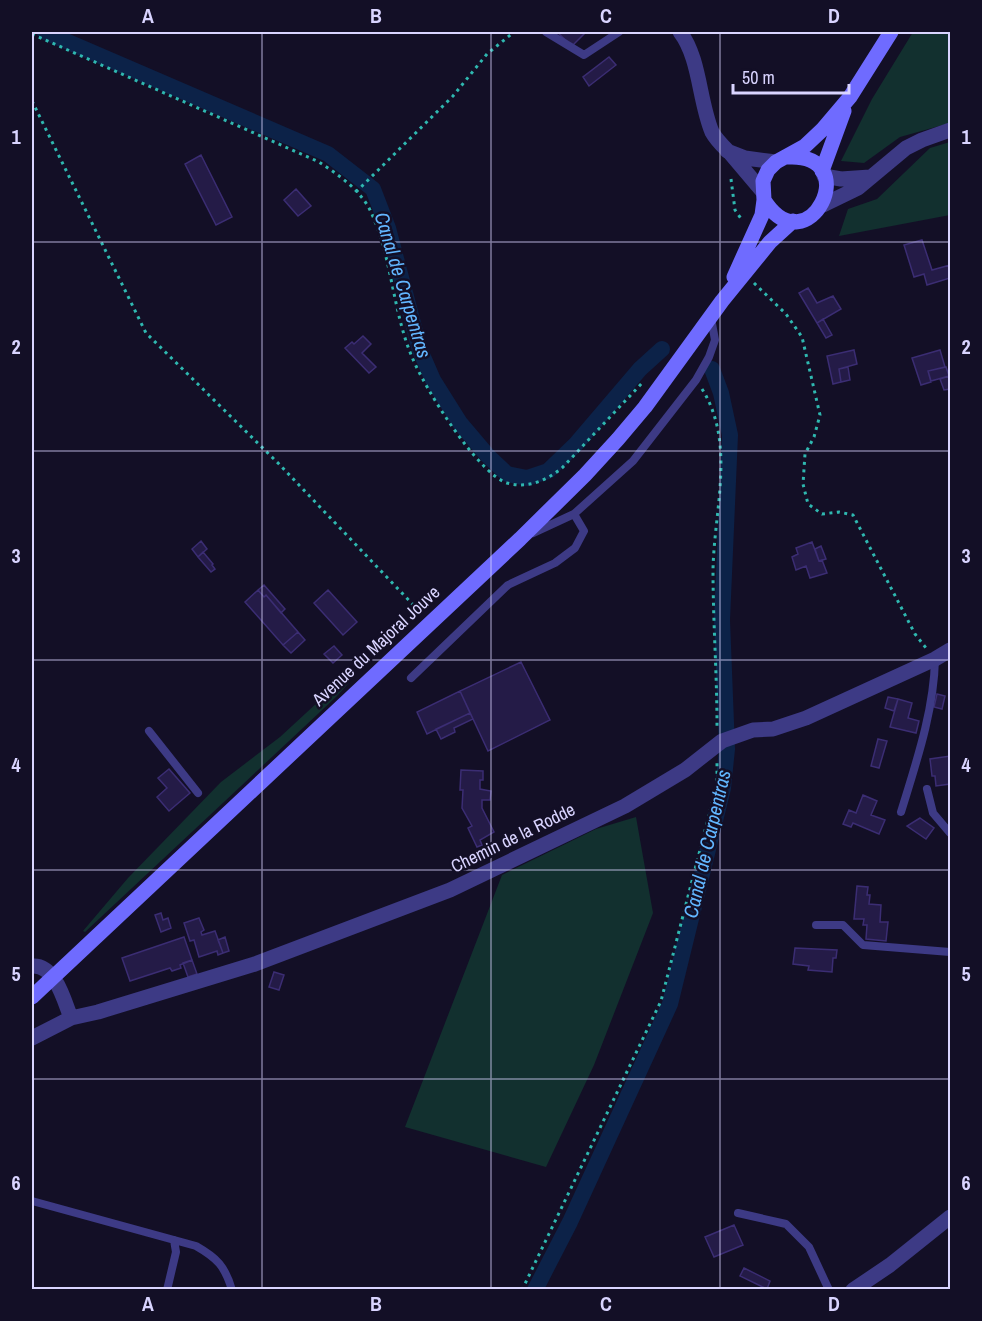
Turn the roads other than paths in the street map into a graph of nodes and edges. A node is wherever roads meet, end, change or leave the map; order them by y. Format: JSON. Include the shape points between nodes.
{"nodes":[{"id":1,"x":546,"y":32,"type":"edge"},
{"id":2,"x":619,"y":32,"type":"edge"},
{"id":3,"x":680,"y":32,"type":"edge"},
{"id":4,"x":891,"y":32,"type":"edge"},
{"id":5,"x":850,"y":97,"type":"junction"},
{"id":6,"x":951,"y":130,"type":"edge"},
{"id":7,"x":728,"y":151,"type":"junction"},
{"id":8,"x":782,"y":159,"type":"junction"},
{"id":9,"x":823,"y":173,"type":"junction"},
{"id":10,"x":873,"y":176,"type":"junction"},
{"id":11,"x":764,"y":196,"type":"junction"},
{"id":12,"x":823,"y":205,"type":"junction"},
{"id":13,"x":793,"y":221,"type":"junction"},
{"id":14,"x":722,"y":302,"type":"junction"},
{"id":15,"x":711,"y":318,"type":"junction"},
{"id":16,"x":574,"y":514,"type":"junction"},
{"id":17,"x":520,"y":538,"type":"junction"},
{"id":18,"x":951,"y":650,"type":"edge"},
{"id":19,"x":935,"y":659,"type":"junction"},
{"id":20,"x":411,"y":678,"type":"dead end"},
{"id":21,"x":149,"y":732,"type":"dead end"},
{"id":22,"x":927,"y":789,"type":"dead end"},
{"id":23,"x":198,"y":793,"type":"dead end"},
{"id":24,"x":901,"y":812,"type":"dead end"},
{"id":25,"x":951,"y":833,"type":"edge"},
{"id":26,"x":816,"y":925,"type":"dead end"},
{"id":27,"x":951,"y":952,"type":"edge"},
{"id":28,"x":32,"y":966,"type":"edge"},
{"id":29,"x":53,"y":977,"type":"junction"},
{"id":30,"x":32,"y":997,"type":"edge"},
{"id":31,"x":71,"y":1018,"type":"junction"},
{"id":32,"x":32,"y":1038,"type":"edge"},
{"id":33,"x":32,"y":1201,"type":"edge"},
{"id":34,"x":738,"y":1214,"type":"dead end"},
{"id":35,"x":951,"y":1217,"type":"edge"},
{"id":36,"x":174,"y":1240,"type":"junction"},
{"id":37,"x":167,"y":1290,"type":"edge"},
{"id":38,"x":232,"y":1290,"type":"edge"},
{"id":39,"x":829,"y":1290,"type":"edge"},
{"id":40,"x":853,"y":1290,"type":"edge"}],
"edges":[{"from":1,"to":2,"type":"lane","via":[[584,55]]},
{"from":3,"to":7,"type":"street","via":[[691,54],[714,135]]},
{"from":4,"to":5,"type":"main road","name":"Avenue du Majoral Jouve"},
{"from":5,"to":8,"type":"main road","name":"Avenue du Majoral Jouve","via":[[805,146]]},
{"from":5,"to":9,"type":"main road","name":"Avenue du Majoral Jouve"},
{"from":6,"to":10,"type":"street","via":[[906,148]]},
{"from":7,"to":8,"type":"street","via":[[745,158]]},
{"from":7,"to":11,"type":"street"},
{"from":8,"to":9,"type":"main road","via":[[807,159]]},
{"from":8,"to":11,"type":"main road","name":"Avenue du Majoral Jouve","via":[[768,170],[763,180]]},
{"from":9,"to":10,"type":"street","via":[[841,179]]},
{"from":9,"to":12,"type":"main road","name":"Avenue du Majoral Jouve","via":[[827,186]]},
{"from":10,"to":12,"type":"street"},
{"from":11,"to":13,"type":"main road","via":[[771,211]]},
{"from":11,"to":14,"type":"main road","name":"Avenue du Majoral Jouve","via":[[756,230]]},
{"from":12,"to":13,"type":"main road","name":"Avenue du Majoral Jouve","via":[[815,214]]},
{"from":13,"to":14,"type":"main road","name":"Avenue du Majoral Jouve","via":[[770,242]]},
{"from":14,"to":15,"type":"main road","name":"Avenue du Majoral Jouve"},
{"from":15,"to":16,"type":"lane","via":[[715,340],[696,380],[633,461]]},
{"from":15,"to":17,"type":"main road","name":"Avenue du Majoral Jouve","via":[[618,439]]},
{"from":16,"to":17,"type":"lane"},
{"from":16,"to":20,"type":"lane","via":[[584,531],[575,548],[508,585]]},
{"from":17,"to":29,"type":"main road","name":"Avenue du Majoral Jouve"},
{"from":18,"to":19,"type":"street","name":"Chemin de la Rodde"},
{"from":19,"to":24,"type":"lane","via":[[918,759]]},
{"from":19,"to":31,"type":"street","name":"Chemin de la Rodde","via":[[806,718],[719,742],[685,770],[625,806],[450,890],[255,964]]},
{"from":21,"to":23,"type":"lane"},
{"from":22,"to":25,"type":"lane","via":[[933,813]]},
{"from":26,"to":27,"type":"lane","via":[[843,925],[863,945]]},
{"from":28,"to":29,"type":"street","via":[[47,970]]},
{"from":29,"to":30,"type":"main road","name":"Avenue du Majoral Jouve"},
{"from":29,"to":31,"type":"street"},
{"from":31,"to":32,"type":"street","name":"Chemin de la Rodde"},
{"from":33,"to":36,"type":"lane"},
{"from":34,"to":39,"type":"lane","via":[[786,1224],[809,1246]]},
{"from":35,"to":40,"type":"street"},
{"from":36,"to":37,"type":"lane","via":[[176,1252]]},
{"from":36,"to":38,"type":"lane","via":[[214,1256],[227,1272]]}]}
